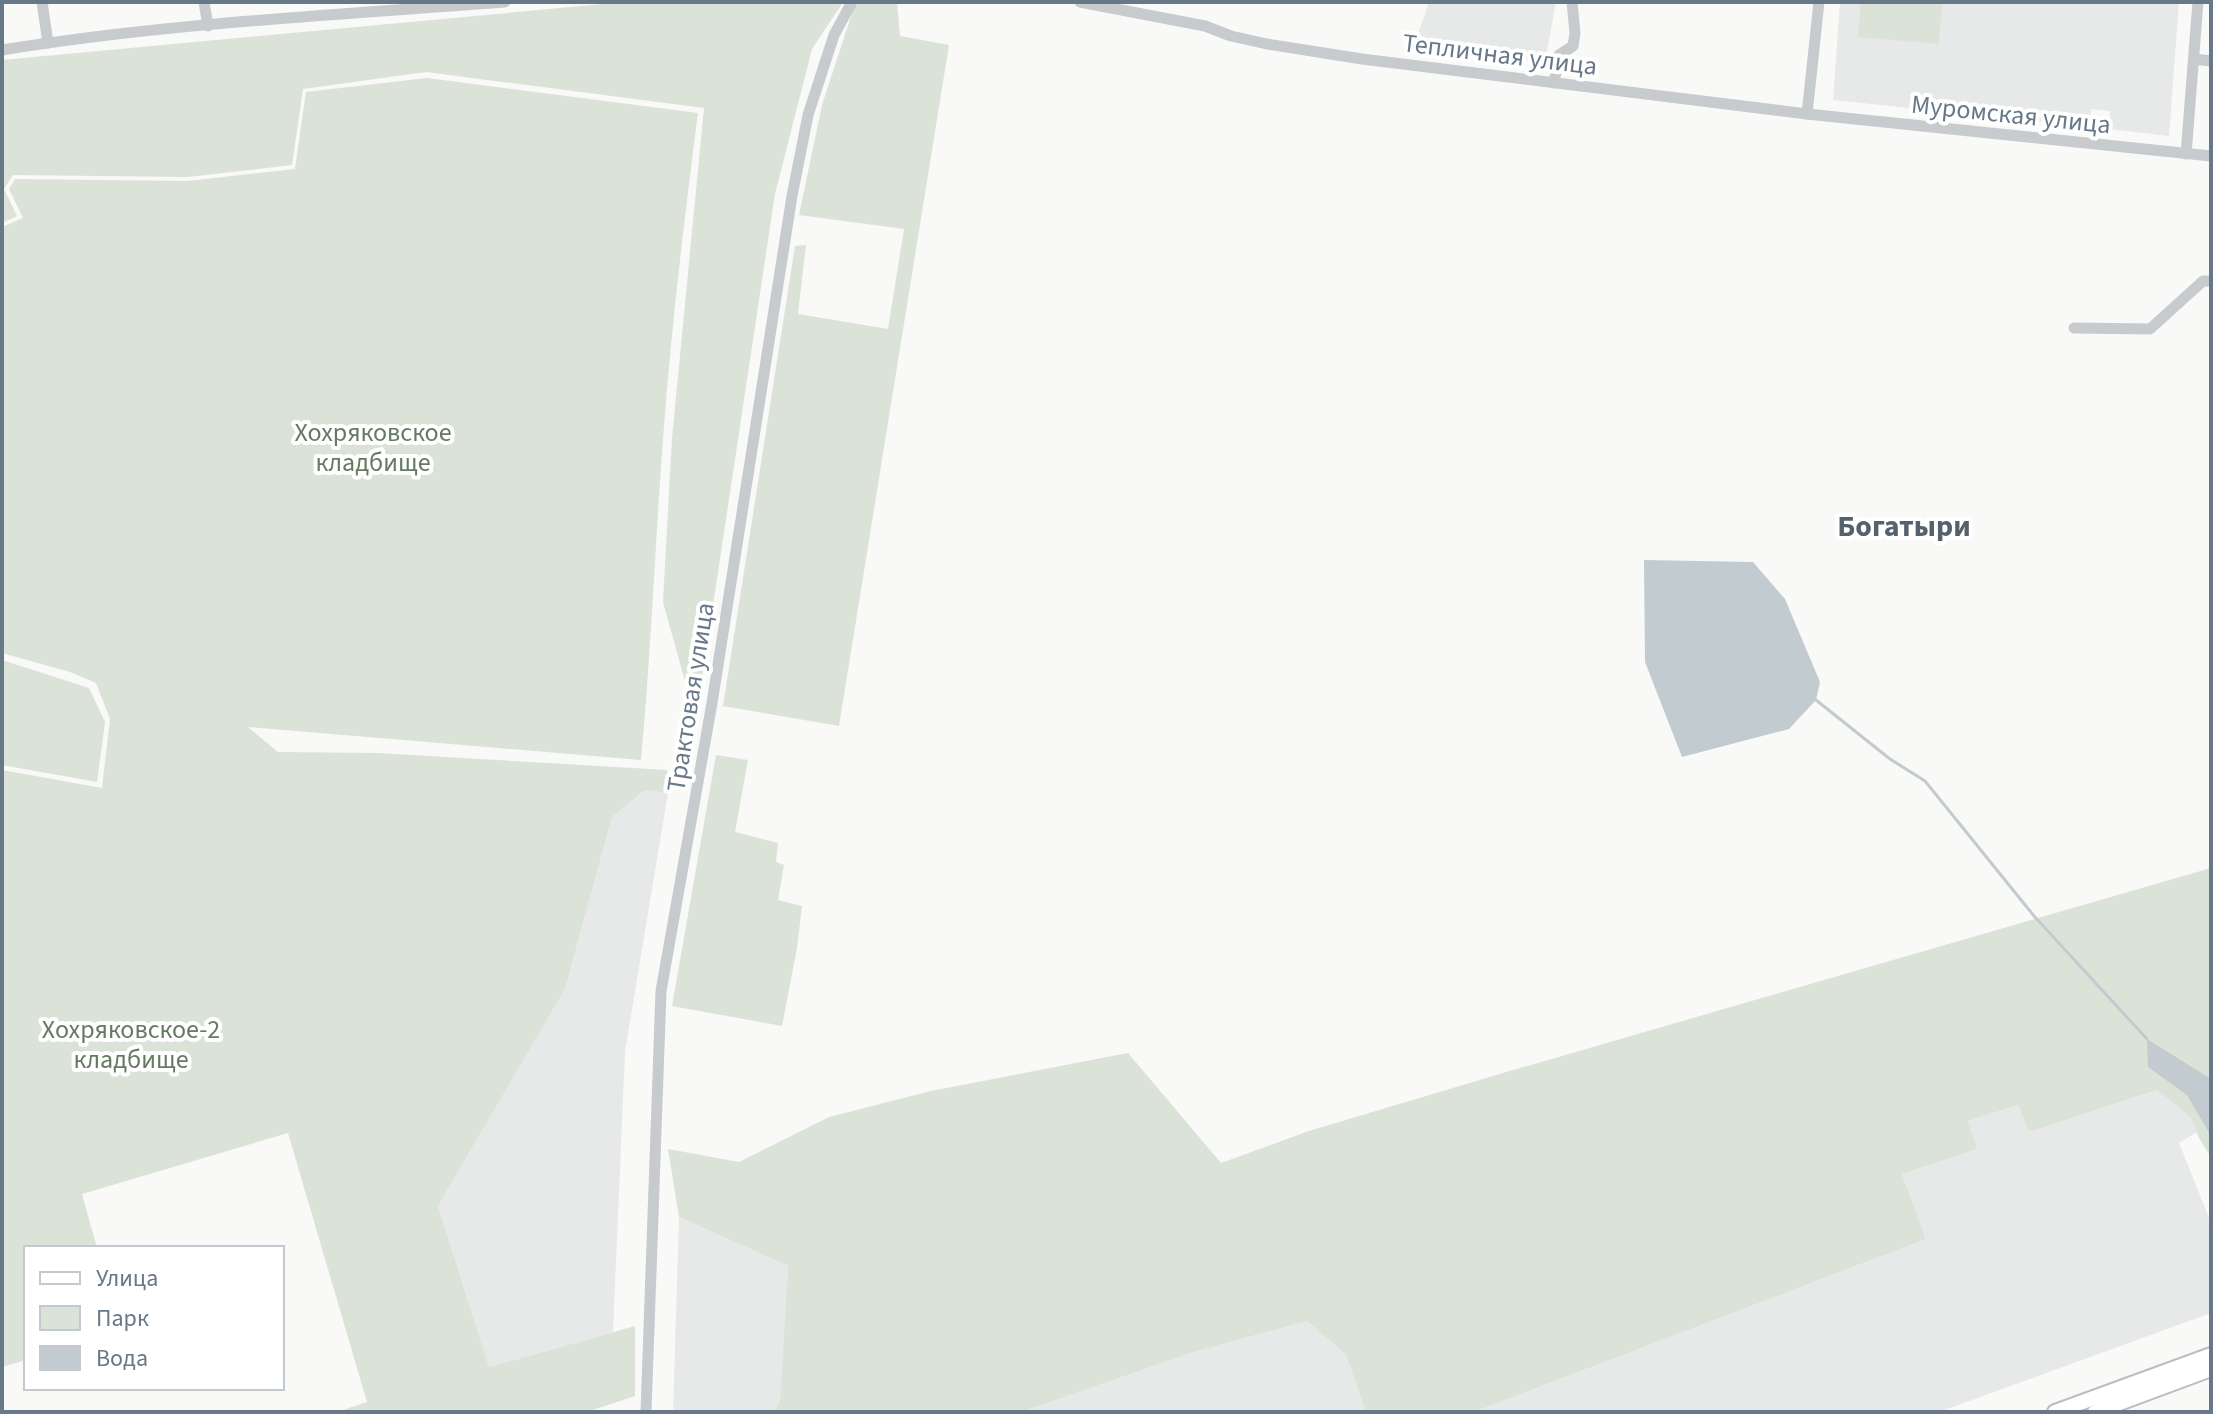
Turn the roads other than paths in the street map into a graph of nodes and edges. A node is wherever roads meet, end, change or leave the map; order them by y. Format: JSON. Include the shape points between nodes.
{"nodes":[{"id":1,"x":42,"y":2,"type":"edge"},
{"id":2,"x":204,"y":2,"type":"edge"},
{"id":3,"x":505,"y":2,"type":"edge"},
{"id":4,"x":852,"y":2,"type":"edge"},
{"id":5,"x":1080,"y":2,"type":"edge"},
{"id":6,"x":1572,"y":2,"type":"edge"},
{"id":7,"x":1819,"y":2,"type":"edge"},
{"id":8,"x":2198,"y":2,"type":"edge"},
{"id":9,"x":367,"y":7,"type":"edge"},
{"id":10,"x":208,"y":26,"type":"junction"},
{"id":11,"x":48,"y":43,"type":"junction"},
{"id":12,"x":2,"y":50,"type":"edge"},
{"id":13,"x":2194,"y":59,"type":"junction"},
{"id":14,"x":2211,"y":61,"type":"edge"},
{"id":15,"x":1554,"y":83,"type":"junction"},
{"id":16,"x":1807,"y":114,"type":"junction"},
{"id":17,"x":2186,"y":154,"type":"junction"},
{"id":18,"x":2211,"y":156,"type":"edge"},
{"id":19,"x":2211,"y":281,"type":"edge"},
{"id":20,"x":2074,"y":328,"type":"dead end"},
{"id":21,"x":2211,"y":1355,"type":"edge"},
{"id":22,"x":2211,"y":1369,"type":"edge"},
{"id":23,"x":646,"y":1412,"type":"edge"},
{"id":24,"x":2055,"y":1412,"type":"edge"},
{"id":25,"x":2095,"y":1412,"type":"edge"}],
"edges":[{"from":1,"to":11,"type":"street"},
{"from":2,"to":10,"type":"street"},
{"from":3,"to":9,"type":"street"},
{"from":4,"to":23,"type":"street","name":"Трактовая улица","via":[[834,35],[808,115],[792,196],[661,991]]},
{"from":5,"to":15,"type":"street","name":"Тепличная улица","via":[[1267,44]]},
{"from":6,"to":15,"type":"street","via":[[1573,46],[1559,55]]},
{"from":7,"to":16,"type":"street"},
{"from":8,"to":13,"type":"street"},
{"from":9,"to":10,"type":"street"},
{"from":10,"to":11,"type":"street"},
{"from":11,"to":12,"type":"street"},
{"from":13,"to":14,"type":"street"},
{"from":13,"to":17,"type":"street"},
{"from":15,"to":16,"type":"street","name":"Тепличная улица"},
{"from":16,"to":17,"type":"street","name":"Муромская улица"},
{"from":17,"to":18,"type":"street","name":"Муромская улица"},
{"from":19,"to":20,"type":"street","via":[[2203,281],[2150,329]]},
{"from":21,"to":24,"type":"main road"},
{"from":22,"to":25,"type":"main road"}]}
